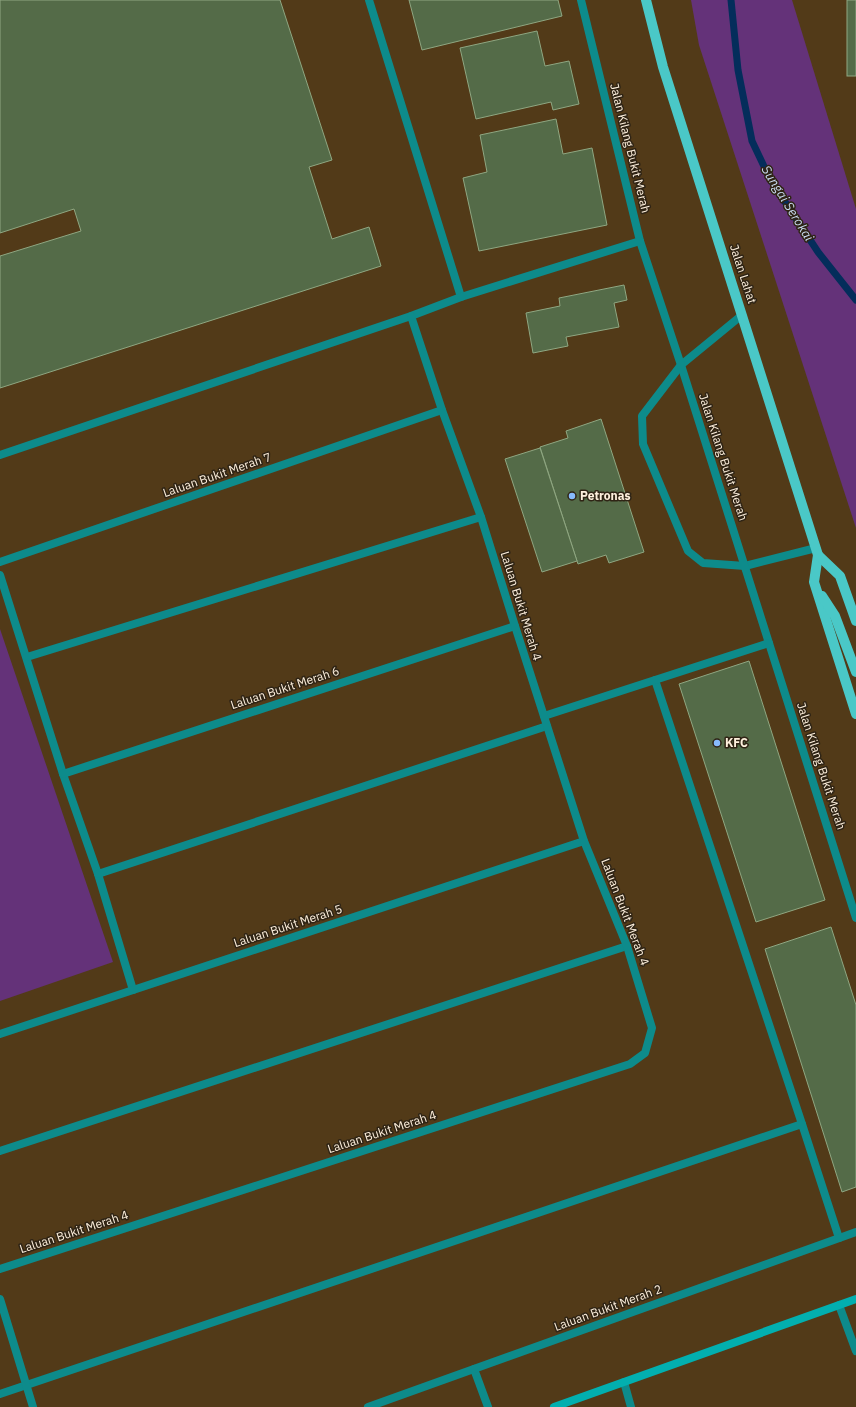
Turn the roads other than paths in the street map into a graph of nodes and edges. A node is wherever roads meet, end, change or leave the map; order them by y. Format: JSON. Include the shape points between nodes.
{"nodes":[{"id":1,"x":369,"y":0,"type":"edge"},
{"id":2,"x":581,"y":0,"type":"edge"},
{"id":3,"x":646,"y":0,"type":"edge"},
{"id":4,"x":640,"y":241,"type":"junction"},
{"id":5,"x":461,"y":297,"type":"junction"},
{"id":6,"x":742,"y":315,"type":"junction"},
{"id":7,"x":411,"y":316,"type":"junction"},
{"id":8,"x":682,"y":365,"type":"junction"},
{"id":9,"x":442,"y":410,"type":"junction"},
{"id":10,"x":0,"y":455,"type":"edge"},
{"id":11,"x":482,"y":517,"type":"junction"},
{"id":12,"x":817,"y":552,"type":"junction"},
{"id":13,"x":0,"y":562,"type":"edge"},
{"id":14,"x":745,"y":566,"type":"junction"},
{"id":15,"x":0,"y":575,"type":"edge"},
{"id":16,"x":814,"y":582,"type":"junction"},
{"id":17,"x":856,"y":621,"type":"edge"},
{"id":18,"x":515,"y":626,"type":"junction"},
{"id":19,"x":769,"y":643,"type":"junction"},
{"id":20,"x":27,"y":657,"type":"junction"},
{"id":21,"x":856,"y":672,"type":"edge"},
{"id":22,"x":655,"y":680,"type":"junction"},
{"id":23,"x":856,"y":714,"type":"edge"},
{"id":24,"x":544,"y":716,"type":"junction"},
{"id":25,"x":547,"y":726,"type":"junction"},
{"id":26,"x":63,"y":774,"type":"junction"},
{"id":27,"x":584,"y":841,"type":"junction"},
{"id":28,"x":98,"y":874,"type":"junction"},
{"id":29,"x":856,"y":918,"type":"edge"},
{"id":30,"x":627,"y":946,"type":"junction"},
{"id":31,"x":133,"y":990,"type":"junction"},
{"id":32,"x":0,"y":1034,"type":"edge"},
{"id":33,"x":802,"y":1124,"type":"junction"},
{"id":34,"x":0,"y":1151,"type":"edge"},
{"id":35,"x":856,"y":1232,"type":"edge"},
{"id":36,"x":839,"y":1238,"type":"junction"},
{"id":37,"x":0,"y":1269,"type":"edge"},
{"id":38,"x":0,"y":1299,"type":"edge"},
{"id":39,"x":856,"y":1299,"type":"edge"},
{"id":40,"x":839,"y":1305,"type":"junction"},
{"id":41,"x":856,"y":1351,"type":"edge"},
{"id":42,"x":474,"y":1369,"type":"junction"},
{"id":43,"x":624,"y":1382,"type":"junction"},
{"id":44,"x":26,"y":1386,"type":"junction"},
{"id":45,"x":0,"y":1394,"type":"edge"},
{"id":46,"x":33,"y":1407,"type":"edge"},
{"id":47,"x":368,"y":1407,"type":"edge"},
{"id":48,"x":488,"y":1407,"type":"edge"},
{"id":49,"x":554,"y":1407,"type":"edge"},
{"id":50,"x":630,"y":1407,"type":"edge"}],
"edges":[{"from":1,"to":5,"type":"street"},
{"from":2,"to":4,"type":"street","name":"Jalan Kilang Bukit Merah"},
{"from":3,"to":6,"type":"main road","name":"Jalan Lahat","via":[[663,67]]},
{"from":4,"to":5,"type":"street"},
{"from":4,"to":8,"type":"street","name":"Jalan Kilang Bukit Merah"},
{"from":5,"to":7,"type":"street"},
{"from":6,"to":8,"type":"street"},
{"from":6,"to":12,"type":"main road","name":"Jalan Lahat"},
{"from":7,"to":9,"type":"street","name":"Laluan Bukit Merah 4"},
{"from":7,"to":10,"type":"street"},
{"from":8,"to":14,"type":"street","name":"Jalan Kilang Bukit Merah"},
{"from":8,"to":14,"type":"street","via":[[642,416],[643,444],[688,551],[703,563]]},
{"from":9,"to":11,"type":"street","name":"Laluan Bukit Merah 4"},
{"from":9,"to":13,"type":"street","name":"Laluan Bukit Merah 7"},
{"from":11,"to":18,"type":"street","name":"Laluan Bukit Merah 4"},
{"from":11,"to":20,"type":"street"},
{"from":12,"to":14,"type":"street"},
{"from":12,"to":16,"type":"main road","name":"Jalan Lahat"},
{"from":12,"to":17,"type":"main road","name":"Jalan Lahat","via":[[840,576]]},
{"from":14,"to":19,"type":"street","name":"Jalan Kilang Bukit Merah"},
{"from":15,"to":20,"type":"street"},
{"from":16,"to":21,"type":"main road","via":[[835,616]]},
{"from":16,"to":23,"type":"main road","name":"Jalan Lahat"},
{"from":18,"to":24,"type":"street","name":"Laluan Bukit Merah 4"},
{"from":18,"to":26,"type":"street","name":"Laluan Bukit Merah 6"},
{"from":19,"to":22,"type":"street"},
{"from":19,"to":29,"type":"street","name":"Jalan Kilang Bukit Merah"},
{"from":20,"to":26,"type":"street"},
{"from":22,"to":24,"type":"street"},
{"from":22,"to":33,"type":"street"},
{"from":24,"to":25,"type":"street","name":"Laluan Bukit Merah 4"},
{"from":25,"to":27,"type":"street","name":"Laluan Bukit Merah 4"},
{"from":25,"to":28,"type":"street"},
{"from":26,"to":28,"type":"street"},
{"from":27,"to":30,"type":"street","name":"Laluan Bukit Merah 4"},
{"from":27,"to":31,"type":"street","name":"Laluan Bukit Merah 5"},
{"from":28,"to":31,"type":"street"},
{"from":30,"to":34,"type":"street"},
{"from":30,"to":37,"type":"street","name":"Laluan Bukit Merah 4","via":[[652,1028],[645,1053],[630,1064]]},
{"from":31,"to":32,"type":"street","name":"Laluan Bukit Merah 5"},
{"from":33,"to":36,"type":"street"},
{"from":33,"to":44,"type":"street"},
{"from":35,"to":36,"type":"street","name":"Laluan Bukit Merah 2"},
{"from":36,"to":42,"type":"street","name":"Laluan Bukit Merah 2"},
{"from":38,"to":44,"type":"street"},
{"from":39,"to":40,"type":"street"},
{"from":40,"to":41,"type":"street"},
{"from":40,"to":43,"type":"street"},
{"from":42,"to":47,"type":"street","name":"Laluan Bukit Merah 2"},
{"from":42,"to":48,"type":"street"},
{"from":43,"to":49,"type":"street"},
{"from":43,"to":50,"type":"street"},
{"from":44,"to":45,"type":"street"},
{"from":44,"to":46,"type":"street"}]}
